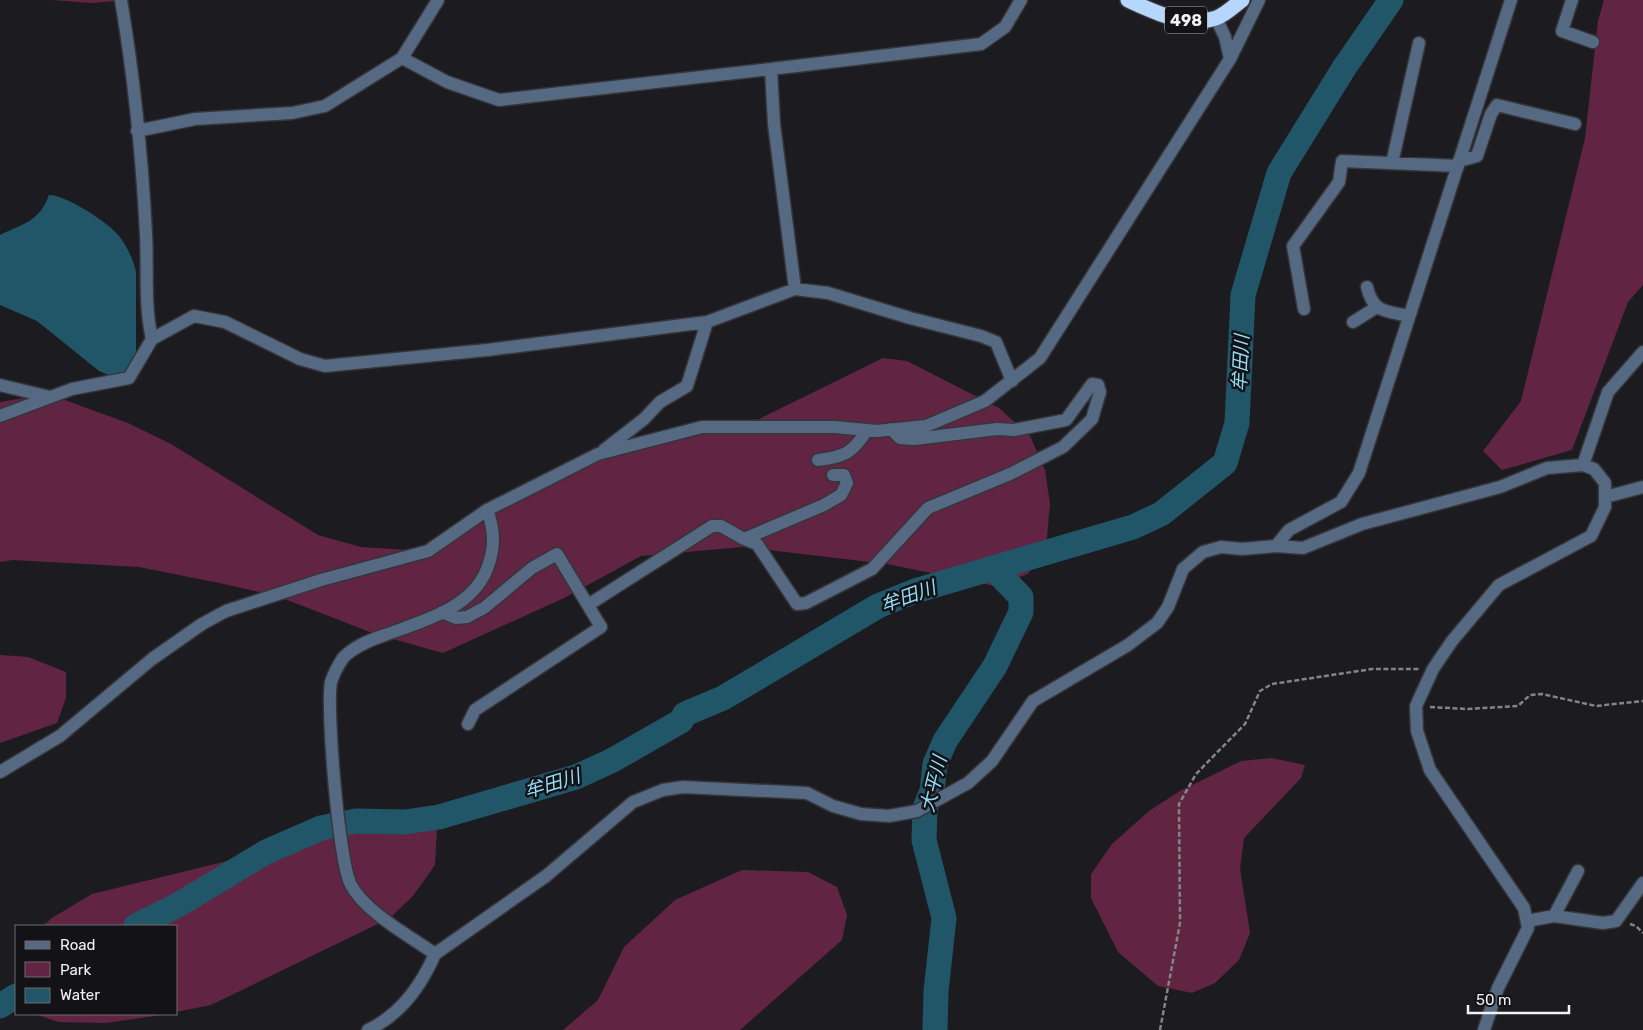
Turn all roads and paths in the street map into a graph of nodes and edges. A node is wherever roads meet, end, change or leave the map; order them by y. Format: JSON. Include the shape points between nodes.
{"nodes":[{"id":1,"x":121,"y":0,"type":"edge"},
{"id":2,"x":438,"y":0,"type":"edge"},
{"id":3,"x":1021,"y":0,"type":"edge"},
{"id":4,"x":1128,"y":0,"type":"edge"},
{"id":5,"x":1242,"y":0,"type":"edge"},
{"id":6,"x":1259,"y":0,"type":"edge"},
{"id":7,"x":1512,"y":0,"type":"edge"},
{"id":8,"x":1572,"y":0,"type":"edge"},
{"id":9,"x":1216,"y":18,"type":"junction"},
{"id":10,"x":1593,"y":42,"type":"dead end"},
{"id":11,"x":1419,"y":43,"type":"dead end"},
{"id":12,"x":402,"y":58,"type":"junction"},
{"id":13,"x":1230,"y":59,"type":"junction"},
{"id":14,"x":771,"y":69,"type":"junction"},
{"id":15,"x":1575,"y":124,"type":"dead end"},
{"id":16,"x":137,"y":131,"type":"junction"},
{"id":17,"x":1392,"y":163,"type":"junction"},
{"id":18,"x":1459,"y":163,"type":"junction"},
{"id":19,"x":1367,"y":287,"type":"dead end"},
{"id":20,"x":795,"y":289,"type":"junction"},
{"id":21,"x":1377,"y":308,"type":"junction"},
{"id":22,"x":1304,"y":309,"type":"dead end"},
{"id":23,"x":1409,"y":316,"type":"junction"},
{"id":24,"x":708,"y":322,"type":"junction"},
{"id":25,"x":1353,"y":322,"type":"dead end"},
{"id":26,"x":152,"y":339,"type":"junction"},
{"id":27,"x":1643,"y":352,"type":"edge"},
{"id":28,"x":1012,"y":381,"type":"junction"},
{"id":29,"x":0,"y":385,"type":"edge"},
{"id":30,"x":50,"y":397,"type":"junction"},
{"id":31,"x":0,"y":416,"type":"edge"},
{"id":32,"x":891,"y":429,"type":"junction"},
{"id":33,"x":868,"y":430,"type":"junction"},
{"id":34,"x":598,"y":454,"type":"junction"},
{"id":35,"x":818,"y":460,"type":"dead end"},
{"id":36,"x":1583,"y":465,"type":"junction"},
{"id":37,"x":833,"y":475,"type":"dead end"},
{"id":38,"x":1643,"y":487,"type":"edge"},
{"id":39,"x":1605,"y":497,"type":"junction"},
{"id":40,"x":487,"y":510,"type":"junction"},
{"id":41,"x":744,"y":539,"type":"junction"},
{"id":42,"x":1276,"y":546,"type":"junction"},
{"id":43,"x":588,"y":605,"type":"junction"},
{"id":44,"x":442,"y":612,"type":"junction"},
{"id":45,"x":1434,"y":669,"type":"junction"},
{"id":46,"x":1643,"y":701,"type":"edge"},
{"id":47,"x":1416,"y":706,"type":"junction"},
{"id":48,"x":468,"y":724,"type":"dead end"},
{"id":49,"x":0,"y":772,"type":"edge"},
{"id":50,"x":1578,"y":871,"type":"dead end"},
{"id":51,"x":1643,"y":883,"type":"edge"},
{"id":52,"x":1554,"y":916,"type":"junction"},
{"id":53,"x":1527,"y":921,"type":"junction"},
{"id":54,"x":435,"y":954,"type":"junction"},
{"id":55,"x":368,"y":1030,"type":"edge"},
{"id":56,"x":1160,"y":1030,"type":"edge"},
{"id":57,"x":1484,"y":1030,"type":"edge"}],
"edges":[{"from":1,"to":16,"type":"street"},
{"from":2,"to":12,"type":"street"},
{"from":3,"to":14,"type":"street","via":[[1005,27],[981,44]]},
{"from":4,"to":9,"type":"highway","number":"498","via":[[1177,19],[1198,21]]},
{"from":5,"to":9,"type":"highway","number":"498"},
{"from":6,"to":13,"type":"street"},
{"from":7,"to":18,"type":"street"},
{"from":8,"to":10,"type":"street","via":[[1562,31]]},
{"from":9,"to":13,"type":"street"},
{"from":11,"to":17,"type":"street"},
{"from":12,"to":14,"type":"street","via":[[447,82],[499,100]]},
{"from":12,"to":16,"type":"street","via":[[325,106],[292,113],[195,119]]},
{"from":13,"to":28,"type":"street","via":[[1040,358]]},
{"from":14,"to":20,"type":"street","via":[[774,124]]},
{"from":15,"to":18,"type":"street","via":[[1497,105],[1477,156]]},
{"from":16,"to":26,"type":"street","via":[[146,234],[147,314]]},
{"from":17,"to":18,"type":"street"},
{"from":17,"to":22,"type":"street","via":[[1342,162],[1339,182],[1293,246]]},
{"from":18,"to":23,"type":"street"},
{"from":19,"to":21,"type":"street","via":[[1370,301]]},
{"from":20,"to":24,"type":"street"},
{"from":20,"to":28,"type":"street","via":[[828,292],[996,342]]},
{"from":21,"to":23,"type":"street"},
{"from":21,"to":25,"type":"street"},
{"from":23,"to":42,"type":"street","via":[[1359,474],[1341,502],[1289,530]]},
{"from":24,"to":26,"type":"street","via":[[487,350],[325,366],[300,359],[225,322],[194,316]]},
{"from":24,"to":34,"type":"street","via":[[687,386],[660,402],[644,419]]},
{"from":26,"to":30,"type":"street","via":[[130,378],[72,389]]},
{"from":27,"to":36,"type":"street","via":[[1608,392]]},
{"from":28,"to":32,"type":"street","via":[[985,401],[960,413],[926,426]]},
{"from":29,"to":30,"type":"street"},
{"from":30,"to":31,"type":"street"},
{"from":32,"to":33,"type":"street"},
{"from":32,"to":41,"type":"street","via":[[900,438],[915,439],[1038,426],[1066,420],[1092,384],[1098,385],[1100,392],[1092,419],[1064,447],[1010,474],[928,508],[872,569],[806,603],[797,604],[757,544]]},
{"from":33,"to":34,"type":"street","via":[[702,427]]},
{"from":33,"to":35,"type":"street","via":[[857,447],[845,455]]},
{"from":34,"to":40,"type":"street"},
{"from":36,"to":39,"type":"street","via":[[1594,469],[1605,483]]},
{"from":36,"to":42,"type":"street","via":[[1547,468],[1500,486],[1362,524],[1303,548]]},
{"from":37,"to":41,"type":"street","via":[[844,475],[847,483],[841,495]]},
{"from":38,"to":39,"type":"street"},
{"from":39,"to":45,"type":"street","via":[[1605,507],[1592,536],[1499,586],[1452,641]]},
{"from":40,"to":44,"type":"street","via":[[494,529],[493,554],[482,581],[465,599]]},
{"from":40,"to":49,"type":"street","via":[[428,551],[320,580],[218,615],[152,659],[60,736]]},
{"from":41,"to":43,"type":"street","via":[[721,526],[712,526]]},
{"from":42,"to":54,"type":"street","via":[[1242,550],[1220,547],[1202,552],[1183,570],[1168,607],[1157,623],[1128,645],[1033,701],[992,762],[968,783],[917,811],[889,816],[860,814],[833,806],[807,793],[683,786],[663,790],[633,802],[546,876]]},
{"from":43,"to":44,"type":"street","via":[[557,554],[532,568],[484,608],[467,617],[456,618]]},
{"from":43,"to":48,"type":"street","via":[[602,627],[475,710]]},
{"from":44,"to":54,"type":"street","via":[[362,643],[343,658],[331,681],[330,711],[341,845],[350,884],[363,902]]},
{"from":45,"to":47,"type":"street"},
{"from":45,"to":56,"type":"path","via":[[1372,670],[1272,684],[1260,691],[1245,724],[1196,774],[1179,804],[1180,922]]},
{"from":46,"to":47,"type":"path","via":[[1596,706],[1542,694],[1530,695],[1518,706],[1467,709]]},
{"from":47,"to":53,"type":"street","via":[[1416,731],[1430,770],[1524,908]]},
{"from":50,"to":52,"type":"street"},
{"from":51,"to":52,"type":"street","via":[[1616,921],[1603,923]]},
{"from":52,"to":53,"type":"street"},
{"from":53,"to":57,"type":"street","via":[[1528,928],[1498,988]]},
{"from":54,"to":55,"type":"street","via":[[426,974],[406,1002]]}]}
